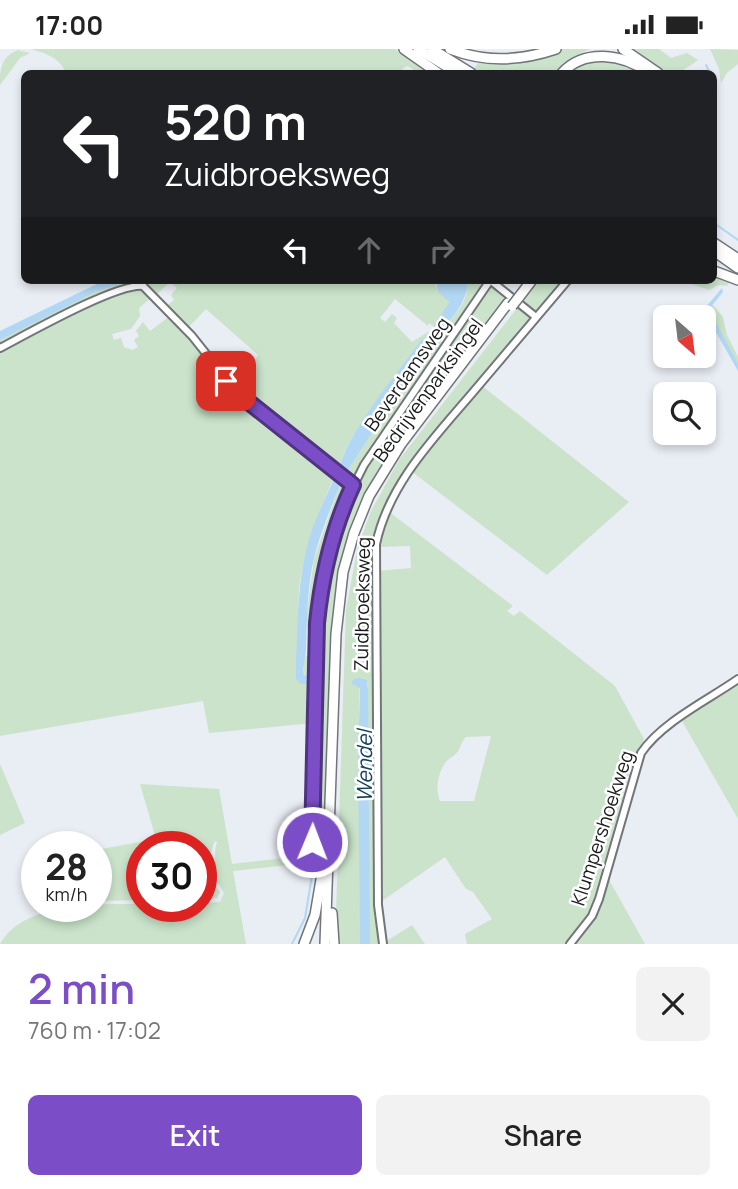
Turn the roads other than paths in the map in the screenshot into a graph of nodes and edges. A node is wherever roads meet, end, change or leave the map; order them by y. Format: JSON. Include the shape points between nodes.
{"nodes":[{"id":1,"x":404,"y":49,"type":"edge"},
{"id":2,"x":418,"y":49,"type":"edge"},
{"id":3,"x":432,"y":49,"type":"edge"},
{"id":4,"x":450,"y":49,"type":"edge"},
{"id":5,"x":556,"y":49,"type":"edge"},
{"id":6,"x":623,"y":49,"type":"edge"},
{"id":7,"x":434,"y":70,"type":"edge"},
{"id":8,"x":457,"y":70,"type":"edge"},
{"id":9,"x":564,"y":70,"type":"edge"},
{"id":10,"x":644,"y":70,"type":"edge"},
{"id":11,"x":654,"y":70,"type":"edge"},
{"id":12,"x":717,"y":245,"type":"edge"},
{"id":13,"x":717,"y":253,"type":"edge"},
{"id":14,"x":738,"y":259,"type":"edge"},
{"id":15,"x":738,"y":268,"type":"edge"},
{"id":16,"x":717,"y":272,"type":"edge"},
{"id":17,"x":738,"y":280,"type":"edge"},
{"id":18,"x":139,"y":284,"type":"edge"},
{"id":19,"x":143,"y":284,"type":"edge"},
{"id":20,"x":487,"y":284,"type":"edge"},
{"id":21,"x":493,"y":284,"type":"edge"},
{"id":22,"x":523,"y":284,"type":"edge"},
{"id":23,"x":528,"y":284,"type":"edge"},
{"id":24,"x":565,"y":284,"type":"edge"},
{"id":25,"x":517,"y":294,"type":"junction"},
{"id":26,"x":510,"y":304,"type":"junction"},
{"id":27,"x":536,"y":317,"type":"junction"},
{"id":28,"x":0,"y":348,"type":"edge"},
{"id":29,"x":353,"y":485,"type":"junction"},
{"id":30,"x":738,"y":679,"type":"edge"},
{"id":31,"x":329,"y":839,"type":"junction"},
{"id":32,"x":311,"y":859,"type":"dead end"},
{"id":33,"x":304,"y":944,"type":"edge"},
{"id":34,"x":330,"y":944,"type":"edge"},
{"id":35,"x":383,"y":944,"type":"edge"},
{"id":36,"x":570,"y":944,"type":"edge"}],
"edges":[{"from":1,"to":7,"type":"highway"},
{"from":2,"to":8,"type":"highway"},
{"from":3,"to":8,"type":"highway"},
{"from":4,"to":5,"type":"highway","via":[[486,59],[517,59]]},
{"from":6,"to":11,"type":"highway"},
{"from":9,"to":10,"type":"highway","via":[[581,55],[603,50]]},
{"from":12,"to":14,"type":"highway"},
{"from":13,"to":15,"type":"highway"},
{"from":16,"to":17,"type":"highway"},
{"from":18,"to":28,"type":"street"},
{"from":19,"to":29,"type":"street","via":[[235,390]]},
{"from":20,"to":29,"type":"street","name":"Beverdamsweg"},
{"from":21,"to":27,"type":"street","name":"Beverdamsweg"},
{"from":22,"to":25,"type":"highway","name":"Bedrijvenparksingel"},
{"from":23,"to":25,"type":"highway","name":"Bedrijvenparksingel"},
{"from":24,"to":27,"type":"street","name":"Zuidbroeksweg"},
{"from":25,"to":26,"type":"highway","name":"Bedrijvenparksingel","bridge":true},
{"from":26,"to":31,"type":"highway","name":"Bedrijvenparksingel","via":[[388,463],[354,533],[338,611]]},
{"from":26,"to":34,"type":"highway","name":"Bedrijvenparksingel","via":[[397,459],[369,508],[353,552],[341,626]]},
{"from":27,"to":35,"type":"street","name":"Zuidbroeksweg","via":[[410,470],[378,531],[378,892]]},
{"from":29,"to":32,"type":"street","name":"Zuidbroeksweg","via":[[331,539],[320,593]]},
{"from":30,"to":36,"type":"street","name":"Klumpershoekweg","via":[[662,730],[641,753],[599,899]]},
{"from":31,"to":33,"type":"highway","via":[[315,915]]},
{"from":31,"to":34,"type":"highway","name":"Bedrijvenparksingel"}]}
